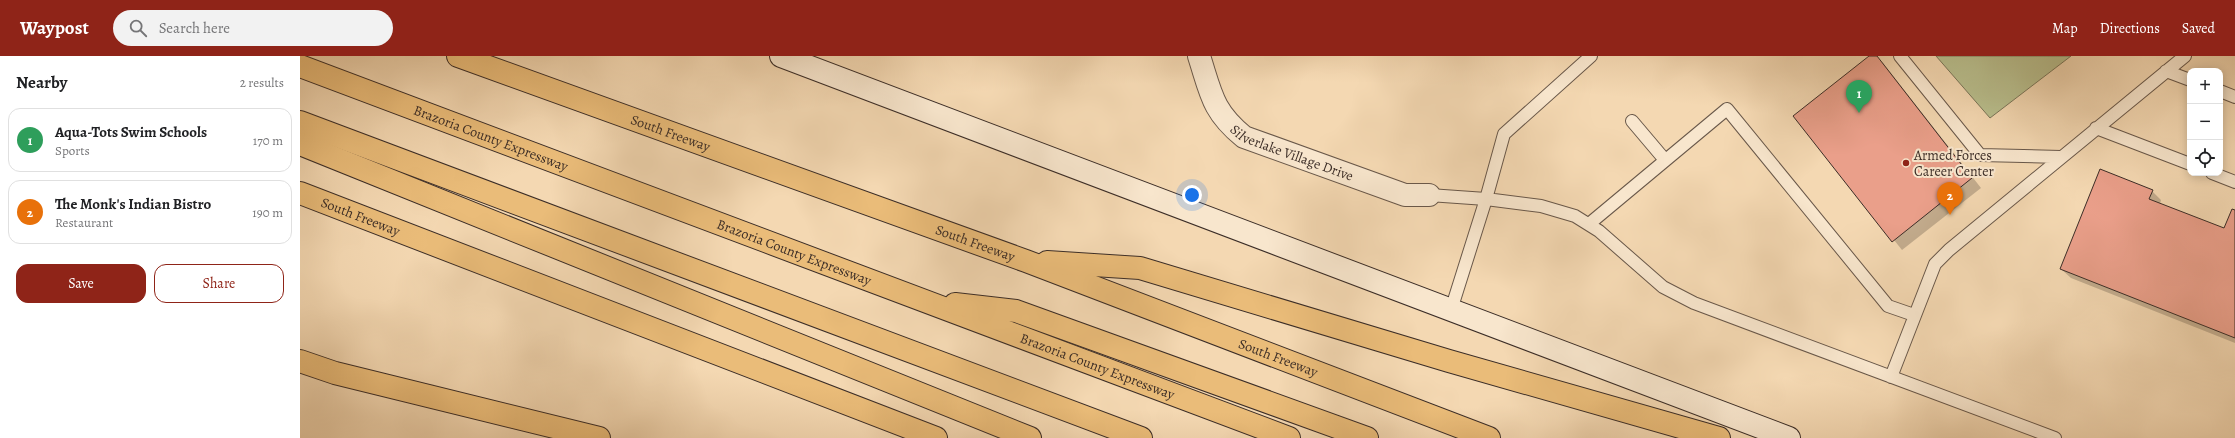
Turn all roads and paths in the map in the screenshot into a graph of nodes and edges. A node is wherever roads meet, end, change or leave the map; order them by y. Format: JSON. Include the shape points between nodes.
{"nodes":[{"id":1,"x":458,"y":56,"type":"edge"},
{"id":2,"x":781,"y":56,"type":"edge"},
{"id":3,"x":1199,"y":56,"type":"edge"},
{"id":4,"x":1591,"y":56,"type":"edge"},
{"id":5,"x":1900,"y":56,"type":"edge"},
{"id":6,"x":2185,"y":56,"type":"edge"},
{"id":7,"x":300,"y":66,"type":"edge"},
{"id":8,"x":2166,"y":71,"type":"junction"},
{"id":9,"x":2187,"y":79,"type":"edge"},
{"id":10,"x":2223,"y":92,"type":"edge"},
{"id":11,"x":2235,"y":96,"type":"edge"},
{"id":12,"x":1632,"y":121,"type":"dead end"},
{"id":13,"x":300,"y":122,"type":"edge"},
{"id":14,"x":2096,"y":128,"type":"junction"},
{"id":15,"x":300,"y":144,"type":"edge"},
{"id":16,"x":2061,"y":157,"type":"junction"},
{"id":17,"x":1665,"y":160,"type":"junction"},
{"id":18,"x":2187,"y":163,"type":"edge"},
{"id":19,"x":2220,"y":176,"type":"edge"},
{"id":20,"x":2235,"y":182,"type":"edge"},
{"id":21,"x":300,"y":193,"type":"edge"},
{"id":22,"x":1429,"y":195,"type":"joint"},
{"id":23,"x":1486,"y":200,"type":"junction"},
{"id":24,"x":1589,"y":224,"type":"junction"},
{"id":25,"x":1026,"y":261,"type":"junction"},
{"id":26,"x":921,"y":300,"type":"junction"},
{"id":27,"x":1451,"y":310,"type":"junction"},
{"id":28,"x":1914,"y":314,"type":"junction"},
{"id":29,"x":300,"y":361,"type":"edge"},
{"id":30,"x":1891,"y":376,"type":"junction"},
{"id":31,"x":599,"y":438,"type":"edge"},
{"id":32,"x":936,"y":438,"type":"edge"},
{"id":33,"x":1030,"y":438,"type":"edge"},
{"id":34,"x":1142,"y":438,"type":"edge"},
{"id":35,"x":1289,"y":438,"type":"edge"},
{"id":36,"x":1367,"y":438,"type":"edge"},
{"id":37,"x":1489,"y":438,"type":"edge"},
{"id":38,"x":1720,"y":438,"type":"edge"},
{"id":39,"x":1789,"y":438,"type":"edge"},
{"id":40,"x":2055,"y":438,"type":"edge"}],
"edges":[{"from":1,"to":25,"type":"highway","name":"South Freeway"},
{"from":2,"to":27,"type":"main road"},
{"from":3,"to":22,"type":"main road","name":"Silverlake Village Drive","via":[[1216,107],[1227,124],[1244,137],[1405,195]]},
{"from":4,"to":23,"type":"lane","via":[[1504,134]]},
{"from":5,"to":16,"type":"lane","via":[[1980,155]]},
{"from":6,"to":8,"type":"lane"},
{"from":7,"to":26,"type":"highway","name":"Brazoria County Expressway"},
{"from":8,"to":9,"type":"lane"},
{"from":8,"to":14,"type":"lane"},
{"from":10,"to":11,"type":"lane"},
{"from":12,"to":17,"type":"lane"},
{"from":13,"to":34,"type":"highway"},
{"from":14,"to":16,"type":"lane"},
{"from":14,"to":18,"type":"lane"},
{"from":15,"to":33,"type":"highway"},
{"from":16,"to":28,"type":"lane","via":[[1935,264]]},
{"from":17,"to":24,"type":"lane"},
{"from":17,"to":28,"type":"lane","via":[[1727,109],[1888,306]]},
{"from":19,"to":20,"type":"lane"},
{"from":21,"to":32,"type":"highway","name":"South Freeway"},
{"from":22,"to":23,"type":"lane"},
{"from":23,"to":24,"type":"lane","via":[[1541,206],[1575,216]]},
{"from":23,"to":27,"type":"lane"},
{"from":24,"to":30,"type":"lane","via":[[1630,256],[1663,287],[1682,297]]},
{"from":25,"to":37,"type":"highway","name":"South Freeway"},
{"from":25,"to":38,"type":"highway","via":[[1140,268]]},
{"from":26,"to":35,"type":"highway","name":"Brazoria County Expressway"},
{"from":26,"to":36,"type":"highway","via":[[1016,311]]},
{"from":27,"to":39,"type":"main road"},
{"from":28,"to":30,"type":"lane"},
{"from":29,"to":31,"type":"highway","via":[[336,373]]},
{"from":30,"to":40,"type":"lane"}]}
